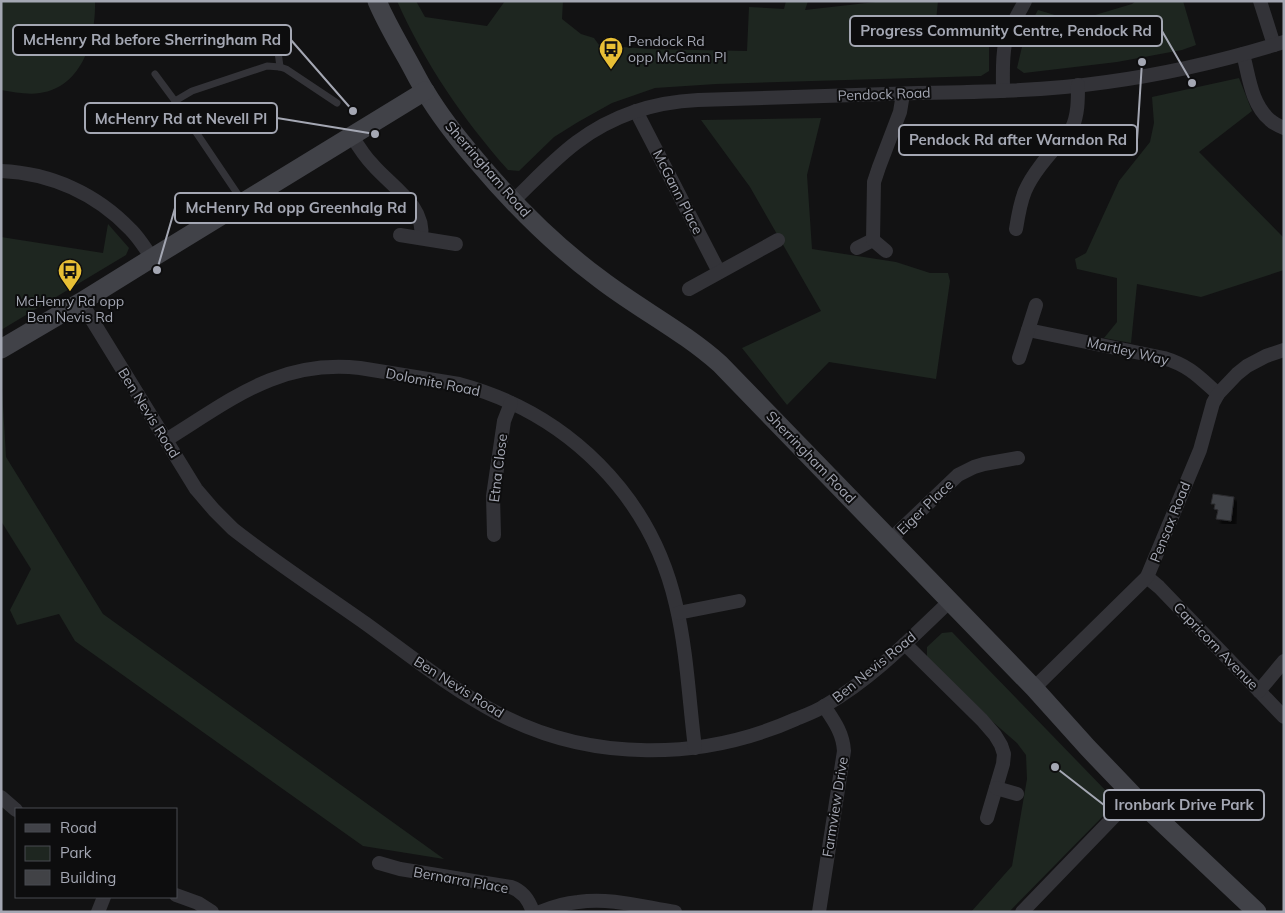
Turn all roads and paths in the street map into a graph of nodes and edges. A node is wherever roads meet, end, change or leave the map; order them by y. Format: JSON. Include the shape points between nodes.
{"nodes":[{"id":1,"x":377,"y":1,"type":"edge"},
{"id":2,"x":1025,"y":1,"type":"edge"},
{"id":3,"x":1260,"y":1,"type":"edge"},
{"id":4,"x":276,"y":36,"type":"dead end"},
{"id":5,"x":1279,"y":43,"type":"edge"},
{"id":6,"x":1243,"y":54,"type":"junction"},
{"id":7,"x":280,"y":67,"type":"junction"},
{"id":8,"x":155,"y":74,"type":"dead end"},
{"id":9,"x":1078,"y":85,"type":"junction"},
{"id":10,"x":1003,"y":90,"type":"junction"},
{"id":11,"x":425,"y":91,"type":"junction"},
{"id":12,"x":903,"y":94,"type":"junction"},
{"id":13,"x":175,"y":101,"type":"junction"},
{"id":14,"x":337,"y":103,"type":"dead end"},
{"id":15,"x":636,"y":111,"type":"junction"},
{"id":16,"x":1284,"y":128,"type":"edge"},
{"id":17,"x":352,"y":136,"type":"junction"},
{"id":18,"x":1,"y":171,"type":"edge"},
{"id":19,"x":243,"y":202,"type":"junction"},
{"id":20,"x":512,"y":202,"type":"junction"},
{"id":21,"x":1016,"y":229,"type":"dead end"},
{"id":22,"x":400,"y":235,"type":"dead end"},
{"id":23,"x":421,"y":238,"type":"junction"},
{"id":24,"x":778,"y":240,"type":"dead end"},
{"id":25,"x":873,"y":240,"type":"junction"},
{"id":26,"x":456,"y":244,"type":"dead end"},
{"id":27,"x":857,"y":248,"type":"dead end"},
{"id":28,"x":886,"y":251,"type":"dead end"},
{"id":29,"x":152,"y":258,"type":"junction"},
{"id":30,"x":719,"y":272,"type":"junction"},
{"id":31,"x":689,"y":289,"type":"dead end"},
{"id":32,"x":81,"y":302,"type":"junction"},
{"id":33,"x":1036,"y":305,"type":"dead end"},
{"id":34,"x":1028,"y":330,"type":"junction"},
{"id":35,"x":1,"y":349,"type":"edge"},
{"id":36,"x":1284,"y":350,"type":"edge"},
{"id":37,"x":1018,"y":358,"type":"dead end"},
{"id":38,"x":1218,"y":394,"type":"junction"},
{"id":39,"x":511,"y":403,"type":"junction"},
{"id":40,"x":166,"y":440,"type":"junction"},
{"id":41,"x":1018,"y":458,"type":"dead end"},
{"id":42,"x":494,"y":535,"type":"dead end"},
{"id":43,"x":890,"y":540,"type":"junction"},
{"id":44,"x":1147,"y":578,"type":"junction"},
{"id":45,"x":738,"y":601,"type":"dead end"},
{"id":46,"x":950,"y":601,"type":"junction"},
{"id":47,"x":678,"y":613,"type":"junction"},
{"id":48,"x":905,"y":644,"type":"junction"},
{"id":49,"x":1284,"y":661,"type":"edge"},
{"id":50,"x":1034,"y":688,"type":"junction"},
{"id":51,"x":1259,"y":691,"type":"junction"},
{"id":52,"x":824,"y":706,"type":"junction"},
{"id":53,"x":1284,"y":717,"type":"edge"},
{"id":54,"x":695,"y":748,"type":"junction"},
{"id":55,"x":996,"y":788,"type":"junction"},
{"id":56,"x":1017,"y":794,"type":"dead end"},
{"id":57,"x":1134,"y":796,"type":"junction"},
{"id":58,"x":1,"y":797,"type":"edge"},
{"id":59,"x":15,"y":809,"type":"edge"},
{"id":60,"x":987,"y":818,"type":"dead end"},
{"id":61,"x":378,"y":863,"type":"dead end"},
{"id":62,"x":178,"y":896,"type":"edge"},
{"id":63,"x":104,"y":898,"type":"edge"},
{"id":64,"x":98,"y":912,"type":"edge"},
{"id":65,"x":212,"y":912,"type":"edge"},
{"id":66,"x":532,"y":912,"type":"edge"},
{"id":67,"x":540,"y":912,"type":"edge"},
{"id":68,"x":675,"y":912,"type":"edge"},
{"id":69,"x":819,"y":912,"type":"edge"},
{"id":70,"x":1022,"y":912,"type":"edge"},
{"id":71,"x":1257,"y":912,"type":"edge"}],
"edges":[{"from":1,"to":11,"type":"street","name":"Sherringham Road"},
{"from":2,"to":10,"type":"street","via":[[1005,45]]},
{"from":3,"to":5,"type":"street"},
{"from":4,"to":7,"type":"lane"},
{"from":5,"to":6,"type":"street","name":"Pendock Road"},
{"from":6,"to":9,"type":"street","name":"Pendock Road","via":[[1158,74]]},
{"from":6,"to":16,"type":"street","via":[[1257,104],[1271,122]]},
{"from":7,"to":13,"type":"lane","via":[[267,66],[192,91]]},
{"from":7,"to":14,"type":"lane"},
{"from":8,"to":13,"type":"lane"},
{"from":9,"to":10,"type":"street","name":"Pendock Road"},
{"from":9,"to":21,"type":"street","via":[[1074,124],[1029,183]]},
{"from":10,"to":12,"type":"street","name":"Pendock Road"},
{"from":11,"to":17,"type":"street"},
{"from":11,"to":20,"type":"street","name":"Sherringham Road","via":[[461,142]]},
{"from":12,"to":15,"type":"street","name":"Pendock Road","via":[[686,100]]},
{"from":12,"to":25,"type":"street","via":[[900,112],[874,182]]},
{"from":13,"to":19,"type":"lane"},
{"from":15,"to":20,"type":"street","name":"Pendock Road","via":[[578,141]]},
{"from":15,"to":30,"type":"street","name":"McGann Place"},
{"from":17,"to":19,"type":"street"},
{"from":17,"to":23,"type":"street","via":[[373,166],[410,205],[421,223]]},
{"from":18,"to":29,"type":"street","via":[[50,179],[94,199],[132,230]]},
{"from":19,"to":29,"type":"street"},
{"from":20,"to":43,"type":"street","name":"Sherringham Road","via":[[600,279],[682,334],[720,364]]},
{"from":22,"to":23,"type":"street"},
{"from":23,"to":26,"type":"street"},
{"from":24,"to":30,"type":"street"},
{"from":25,"to":27,"type":"street"},
{"from":25,"to":28,"type":"street"},
{"from":29,"to":32,"type":"street"},
{"from":30,"to":31,"type":"street"},
{"from":32,"to":35,"type":"street"},
{"from":32,"to":40,"type":"street","name":"Ben Nevis Road"},
{"from":33,"to":34,"type":"street"},
{"from":34,"to":37,"type":"street"},
{"from":34,"to":38,"type":"street","name":"Martley Way","via":[[1176,362],[1193,371]]},
{"from":36,"to":38,"type":"street","name":"Pensax Road","via":[[1247,366]]},
{"from":38,"to":44,"type":"street","name":"Pensax Road","via":[[1200,450]]},
{"from":39,"to":40,"type":"street","name":"Dolomite Road","via":[[475,388],[441,380],[360,368],[322,367],[289,373],[254,386]]},
{"from":39,"to":42,"type":"street","name":"Etna Close","via":[[504,421],[493,496]]},
{"from":39,"to":47,"type":"street","name":"Dolomite Road","via":[[567,436],[622,490],[661,557]]},
{"from":40,"to":54,"type":"street","name":"Ben Nevis Road","via":[[196,489],[233,529],[482,704],[531,728],[579,742],[636,750]]},
{"from":41,"to":43,"type":"street","name":"Eiger Place","via":[[984,464],[958,475]]},
{"from":43,"to":46,"type":"street","name":"Sherringham Road"},
{"from":44,"to":50,"type":"street","name":"Pensax Road"},
{"from":44,"to":51,"type":"street","name":"Capricorn Avenue"},
{"from":45,"to":47,"type":"street"},
{"from":46,"to":48,"type":"street","name":"Ben Nevis Road"},
{"from":46,"to":50,"type":"street","name":"Sherringham Road"},
{"from":47,"to":54,"type":"street","name":"Dolomite Road"},
{"from":48,"to":52,"type":"street","name":"Ben Nevis Road","via":[[857,684]]},
{"from":48,"to":55,"type":"street","via":[[998,740],[1004,758]]},
{"from":49,"to":51,"type":"street"},
{"from":50,"to":57,"type":"street","name":"Sherringham Road"},
{"from":51,"to":53,"type":"street","name":"Capricorn Avenue"},
{"from":52,"to":54,"type":"street","name":"Ben Nevis Road","via":[[768,731]]},
{"from":52,"to":69,"type":"street","name":"Farmview Drive","via":[[838,728],[844,751]]},
{"from":55,"to":56,"type":"street"},
{"from":55,"to":60,"type":"street"},
{"from":57,"to":70,"type":"street"},
{"from":57,"to":71,"type":"street","name":"Sherringham Road"},
{"from":58,"to":59,"type":"street"},
{"from":61,"to":66,"type":"street","name":"Bernarra Place","via":[[511,888],[522,893]]},
{"from":62,"to":65,"type":"street"},
{"from":63,"to":64,"type":"street"},
{"from":67,"to":68,"type":"street","via":[[578,901],[615,902]]}]}
